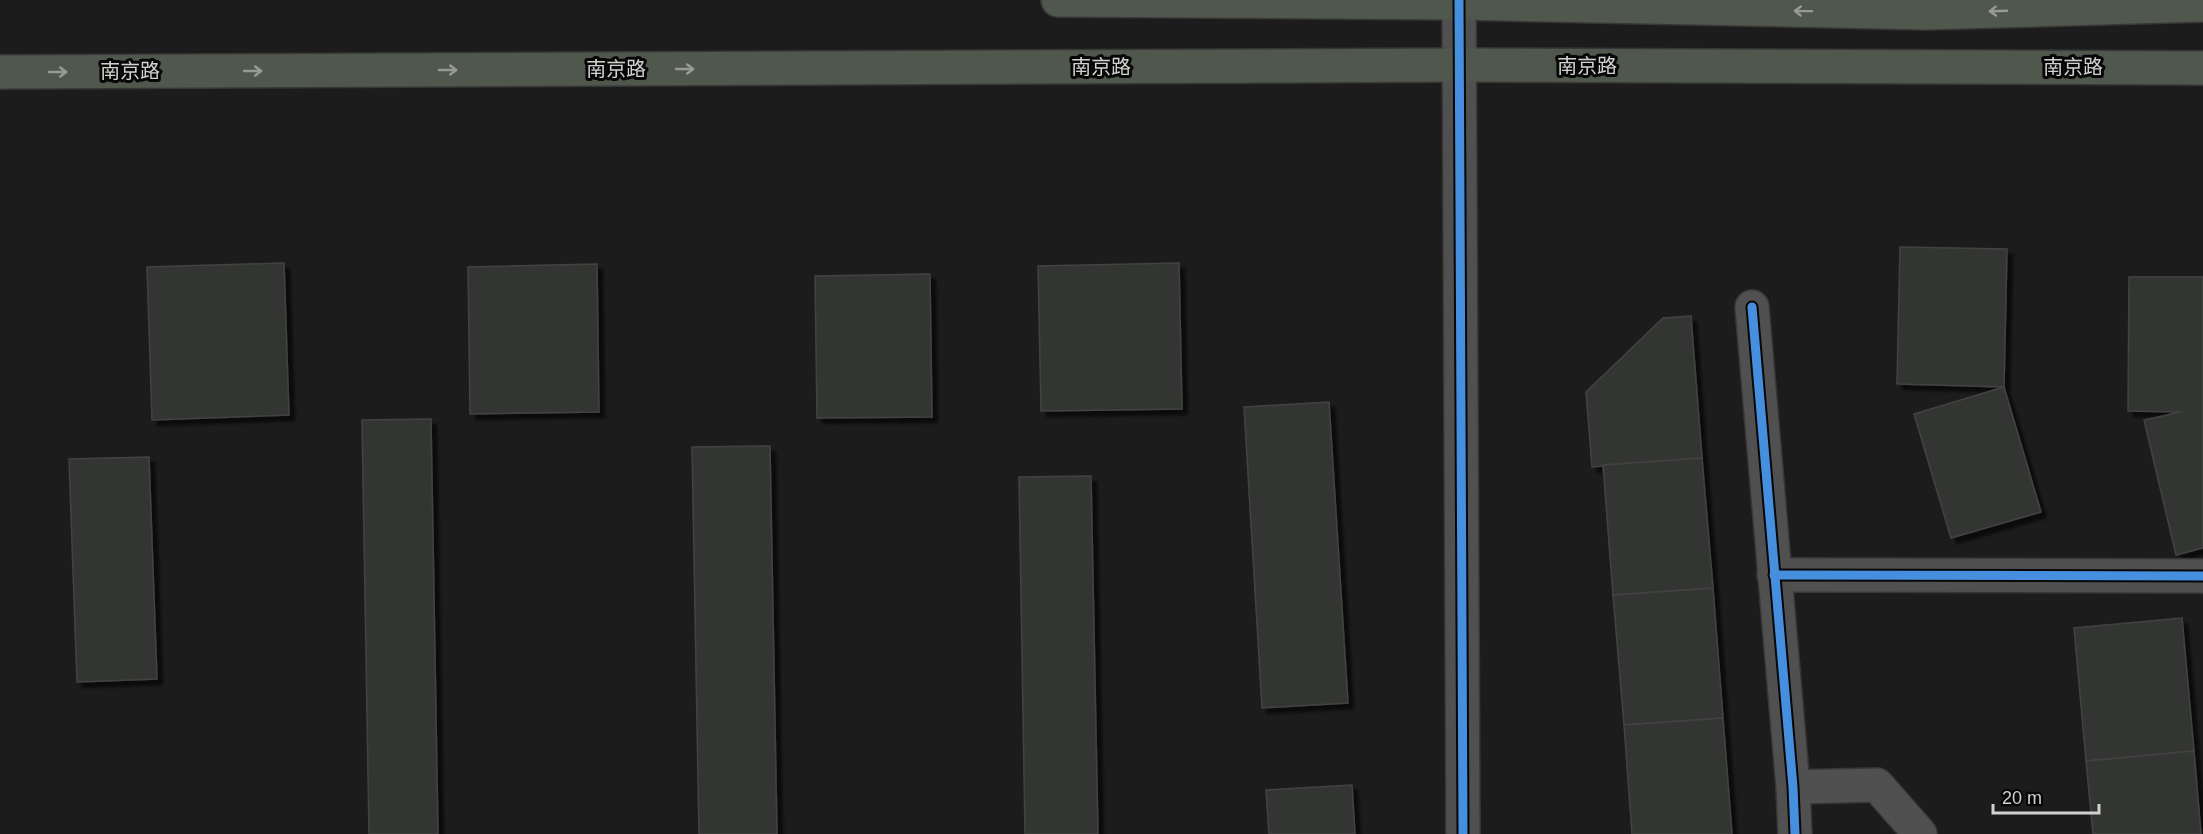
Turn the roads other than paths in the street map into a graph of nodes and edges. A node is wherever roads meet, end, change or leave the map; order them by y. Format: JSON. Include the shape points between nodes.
{"nodes":[{"id":1,"x":1058,"y":0,"type":"edge"},
{"id":2,"x":1459,"y":2,"type":"edge"},
{"id":3,"x":2203,"y":5,"type":"edge"},
{"id":4,"x":1458,"y":65,"type":"junction"},
{"id":5,"x":2203,"y":68,"type":"edge"},
{"id":6,"x":0,"y":72,"type":"edge"},
{"id":7,"x":1752,"y":307,"type":"dead end"},
{"id":8,"x":1774,"y":575,"type":"junction"},
{"id":9,"x":2203,"y":576,"type":"edge"},
{"id":10,"x":1793,"y":787,"type":"junction"},
{"id":11,"x":1463,"y":834,"type":"edge"},
{"id":12,"x":1795,"y":834,"type":"edge"},
{"id":13,"x":1920,"y":834,"type":"edge"}],
"edges":[{"from":1,"to":2,"type":"main road"},
{"from":3,"to":2,"type":"main road","one_way":true,"via":[[1926,14]]},
{"from":2,"to":4,"type":"street"},
{"from":4,"to":5,"type":"main road","name":"南京路"},
{"from":6,"to":4,"type":"main road","name":"南京路","one_way":true},
{"from":4,"to":11,"type":"street"},
{"from":7,"to":8,"type":"street"},
{"from":8,"to":9,"type":"street"},
{"from":8,"to":10,"type":"street"},
{"from":10,"to":12,"type":"street"},
{"from":10,"to":13,"type":"street","via":[[1877,785]]}]}
